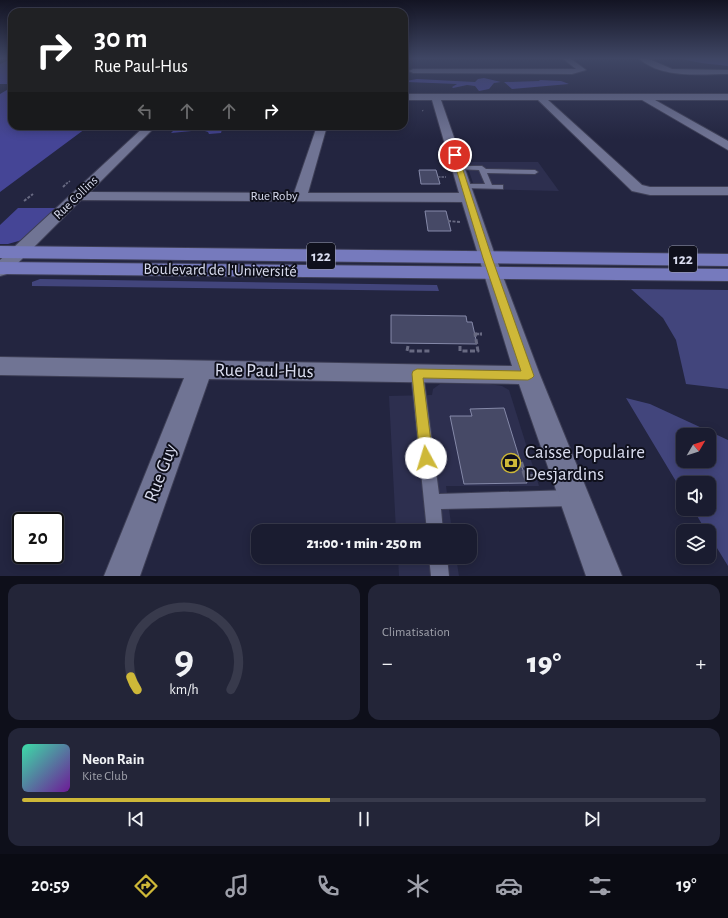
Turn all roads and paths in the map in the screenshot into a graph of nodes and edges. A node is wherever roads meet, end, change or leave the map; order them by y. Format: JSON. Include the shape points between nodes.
{"nodes":[{"id":1,"x":408,"y":97,"type":"edge"},
{"id":2,"x":436,"y":97,"type":"junction"},
{"id":3,"x":540,"y":97,"type":"junction"},
{"id":4,"x":644,"y":97,"type":"junction"},
{"id":5,"x":728,"y":98,"type":"edge"},
{"id":6,"x":147,"y":130,"type":"edge"},
{"id":7,"x":321,"y":130,"type":"edge"},
{"id":8,"x":728,"y":146,"type":"edge"},
{"id":9,"x":459,"y":168,"type":"junction"},
{"id":10,"x":535,"y":172,"type":"dead end"},
{"id":11,"x":484,"y":173,"type":"junction"},
{"id":12,"x":498,"y":176,"type":"dead end"},
{"id":13,"x":70,"y":181,"type":"dead end"},
{"id":14,"x":63,"y":187,"type":"dead end"},
{"id":15,"x":489,"y":187,"type":"junction"},
{"id":16,"x":500,"y":187,"type":"dead end"},
{"id":17,"x":728,"y":191,"type":"edge"},
{"id":18,"x":467,"y":192,"type":"junction"},
{"id":19,"x":33,"y":194,"type":"dead end"},
{"id":20,"x":79,"y":196,"type":"junction"},
{"id":21,"x":300,"y":196,"type":"junction"},
{"id":22,"x":24,"y":201,"type":"dead end"},
{"id":23,"x":728,"y":260,"type":"edge"},
{"id":24,"x":4,"y":262,"type":"edge"},
{"id":25,"x":490,"y":266,"type":"junction"},
{"id":26,"x":728,"y":275,"type":"edge"},
{"id":27,"x":482,"y":334,"type":"dead end"},
{"id":28,"x":408,"y":346,"type":"dead end"},
{"id":29,"x":460,"y":346,"type":"dead end"},
{"id":30,"x":431,"y":351,"type":"dead end"},
{"id":31,"x":0,"y":366,"type":"edge"},
{"id":32,"x":200,"y":370,"type":"junction"},
{"id":33,"x":417,"y":374,"type":"junction"},
{"id":34,"x":528,"y":376,"type":"junction"},
{"id":35,"x":521,"y":462,"type":"dead end"},
{"id":36,"x":536,"y":476,"type":"dead end"},
{"id":37,"x":575,"y":498,"type":"junction"},
{"id":38,"x":432,"y":502,"type":"junction"},
{"id":39,"x":434,"y":524,"type":"edge"},
{"id":40,"x":439,"y":564,"type":"edge"},
{"id":41,"x":122,"y":576,"type":"edge"},
{"id":42,"x":440,"y":576,"type":"edge"},
{"id":43,"x":604,"y":576,"type":"edge"}],
"edges":[{"from":1,"to":2,"type":"street"},
{"from":2,"to":3,"type":"street"},
{"from":2,"to":9,"type":"street"},
{"from":3,"to":4,"type":"street"},
{"from":3,"to":17,"type":"street","via":[[640,189]]},
{"from":4,"to":5,"type":"street"},
{"from":4,"to":8,"type":"street"},
{"from":6,"to":20,"type":"street","name":"Rue Collins"},
{"from":7,"to":21,"type":"street"},
{"from":9,"to":11,"type":"lane","via":[[482,168]]},
{"from":9,"to":18,"type":"street"},
{"from":10,"to":11,"type":"lane"},
{"from":11,"to":12,"type":"lane"},
{"from":11,"to":15,"type":"lane"},
{"from":13,"to":14,"type":"path"},
{"from":15,"to":16,"type":"lane"},
{"from":15,"to":18,"type":"lane"},
{"from":18,"to":21,"type":"street","name":"Rue Roby"},
{"from":18,"to":25,"type":"street"},
{"from":19,"to":22,"type":"path"},
{"from":20,"to":21,"type":"street","name":"Rue Roby"},
{"from":20,"to":24,"type":"street","name":"Rue Collins"},
{"from":23,"to":25,"type":"main road","name":"Boulevard de l'Université","number":"122"},
{"from":24,"to":25,"type":"main road","name":"Boulevard de l'Université"},
{"from":25,"to":26,"type":"main road","name":"Boulevard de l'Université"},
{"from":25,"to":34,"type":"street"},
{"from":27,"to":29,"type":"path","via":[[474,334],[478,351],[460,351]]},
{"from":28,"to":30,"type":"path","via":[[407,351]]},
{"from":31,"to":32,"type":"street","name":"Rue Paul-Hus"},
{"from":32,"to":33,"type":"street","name":"Rue Paul-Hus"},
{"from":32,"to":41,"type":"street","name":"Rue Guy"},
{"from":33,"to":34,"type":"street","name":"Rue Paul-Hus"},
{"from":33,"to":38,"type":"lane"},
{"from":34,"to":37,"type":"street"},
{"from":35,"to":36,"type":"path","via":[[525,476]]},
{"from":37,"to":38,"type":"lane"},
{"from":37,"to":43,"type":"street"},
{"from":38,"to":39,"type":"lane"},
{"from":40,"to":42,"type":"lane"}]}
